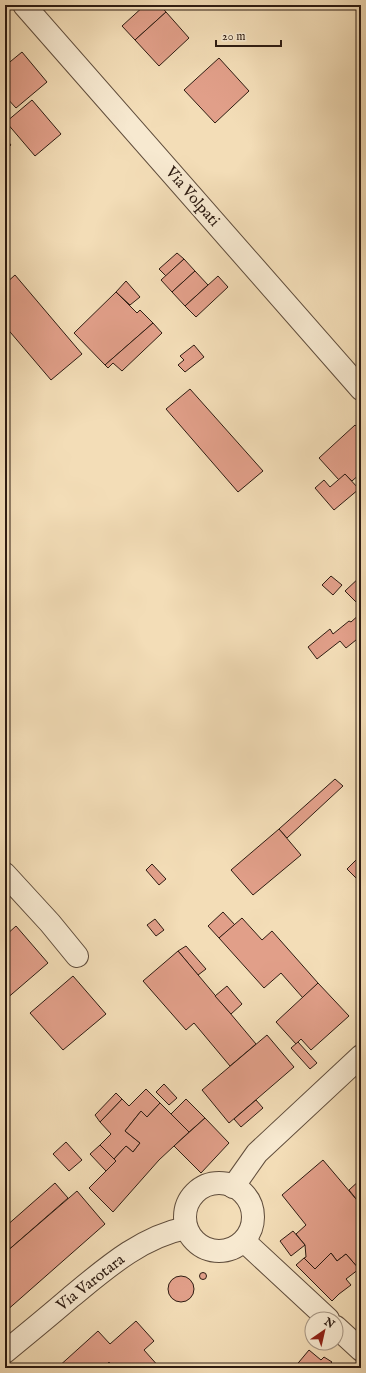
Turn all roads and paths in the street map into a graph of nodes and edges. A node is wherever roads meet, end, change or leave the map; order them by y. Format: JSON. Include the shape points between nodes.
{"nodes":[{"id":1,"x":24,"y":5,"type":"edge"},
{"id":2,"x":361,"y":389,"type":"edge"},
{"id":3,"x":5,"y":874,"type":"edge"},
{"id":4,"x":77,"y":956,"type":"dead end"},
{"id":5,"x":361,"y":1056,"type":"edge"},
{"id":6,"x":233,"y":1187,"type":"junction"},
{"id":7,"x":186,"y":1228,"type":"junction"},
{"id":8,"x":244,"y":1241,"type":"junction"},
{"id":9,"x":319,"y":1311,"type":"edge"},
{"id":10,"x":344,"y":1334,"type":"edge"},
{"id":11,"x":361,"y":1350,"type":"edge"},
{"id":12,"x":5,"y":1352,"type":"edge"}],
"edges":[{"from":1,"to":2,"type":"street","name":"Via Volpati"},
{"from":3,"to":4,"type":"street"},
{"from":5,"to":6,"type":"street","via":[[257,1153]]},
{"from":6,"to":7,"type":"street","via":[[224,1183],[214,1183],[196,1191],[185,1208]]},
{"from":6,"to":8,"type":"street","via":[[243,1192],[253,1212],[253,1223]]},
{"from":7,"to":8,"type":"street","via":[[191,1238],[210,1250],[222,1251]]},
{"from":7,"to":12,"type":"street","name":"Via Varotara","via":[[158,1236],[120,1258]]},
{"from":8,"to":9,"type":"street"},
{"from":10,"to":11,"type":"street"}]}
